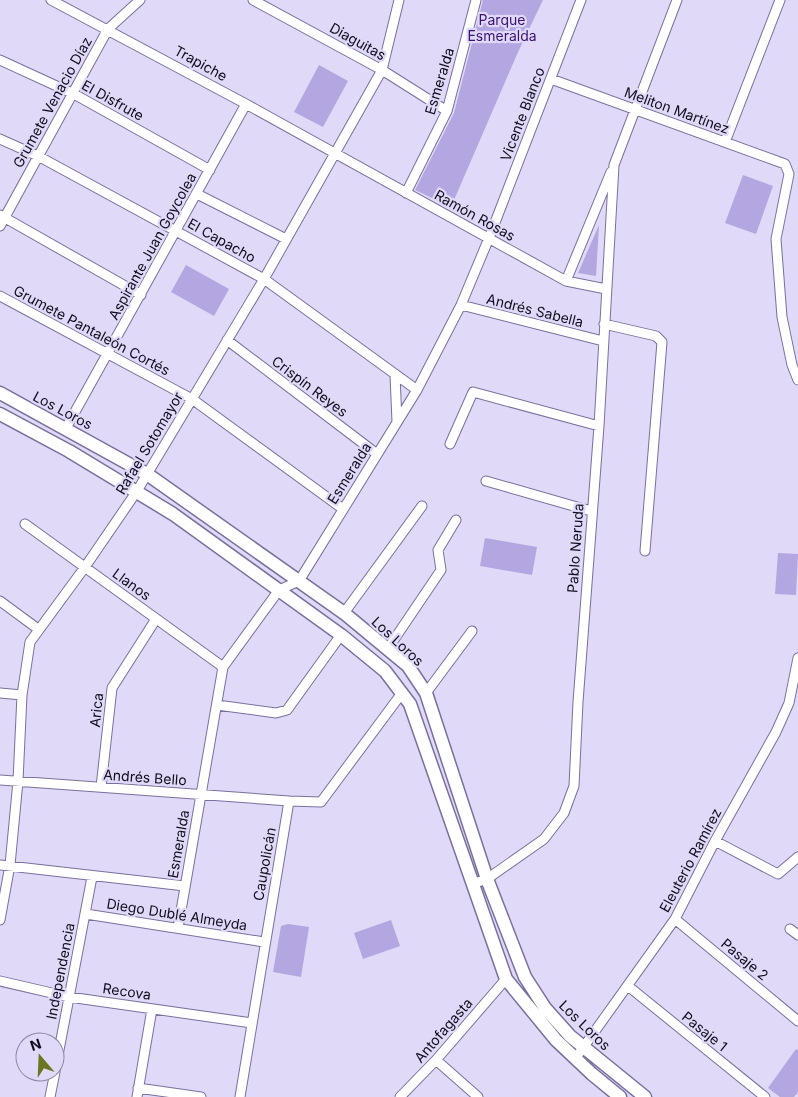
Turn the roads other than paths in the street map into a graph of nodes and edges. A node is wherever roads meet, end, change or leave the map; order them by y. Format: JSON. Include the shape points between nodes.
{"nodes":[{"id":1,"x":51,"y":0,"type":"edge"},
{"id":2,"x":140,"y":0,"type":"edge"},
{"id":3,"x":253,"y":0,"type":"edge"},
{"id":4,"x":399,"y":0,"type":"edge"},
{"id":5,"x":476,"y":0,"type":"edge"},
{"id":6,"x":581,"y":0,"type":"edge"},
{"id":7,"x":678,"y":0,"type":"edge"},
{"id":8,"x":780,"y":0,"type":"edge"},
{"id":9,"x":108,"y":28,"type":"junction"},
{"id":10,"x":0,"y":60,"type":"edge"},
{"id":11,"x":382,"y":70,"type":"junction"},
{"id":12,"x":550,"y":79,"type":"junction"},
{"id":13,"x":74,"y":94,"type":"junction"},
{"id":14,"x":246,"y":104,"type":"junction"},
{"id":15,"x":635,"y":110,"type":"junction"},
{"id":16,"x":447,"y":111,"type":"junction"},
{"id":17,"x":0,"y":139,"type":"edge"},
{"id":18,"x":725,"y":142,"type":"junction"},
{"id":19,"x":335,"y":153,"type":"junction"},
{"id":20,"x":38,"y":156,"type":"junction"},
{"id":21,"x":614,"y":165,"type":"junction"},
{"id":22,"x":210,"y":170,"type":"junction"},
{"id":23,"x":406,"y":193,"type":"junction"},
{"id":24,"x":196,"y":194,"type":"junction"},
{"id":25,"x":2,"y":216,"type":"edge"},
{"id":26,"x":0,"y":226,"type":"edge"},
{"id":27,"x":176,"y":231,"type":"junction"},
{"id":28,"x":489,"y":238,"type":"junction"},
{"id":29,"x":286,"y":239,"type":"junction"},
{"id":30,"x":264,"y":279,"type":"junction"},
{"id":31,"x":566,"y":281,"type":"junction"},
{"id":32,"x":606,"y":289,"type":"junction"},
{"id":33,"x":141,"y":295,"type":"junction"},
{"id":34,"x":0,"y":296,"type":"edge"},
{"id":35,"x":460,"y":305,"type":"junction"},
{"id":36,"x":604,"y":324,"type":"junction"},
{"id":37,"x":227,"y":340,"type":"junction"},
{"id":38,"x":603,"y":341,"type":"junction"},
{"id":39,"x":108,"y":353,"type":"junction"},
{"id":40,"x":395,"y":375,"type":"junction"},
{"id":41,"x":798,"y":380,"type":"edge"},
{"id":42,"x":417,"y":390,"type":"junction"},
{"id":43,"x":0,"y":393,"type":"edge"},
{"id":44,"x":192,"y":399,"type":"junction"},
{"id":45,"x":0,"y":414,"type":"edge"},
{"id":46,"x":397,"y":422,"type":"junction"},
{"id":47,"x":598,"y":426,"type":"junction"},
{"id":48,"x":66,"y":428,"type":"junction"},
{"id":49,"x":450,"y":444,"type":"dead end"},
{"id":50,"x":377,"y":454,"type":"junction"},
{"id":51,"x":147,"y":474,"type":"junction"},
{"id":52,"x":486,"y":481,"type":"dead end"},
{"id":53,"x":137,"y":491,"type":"junction"},
{"id":54,"x":422,"y":506,"type":"dead end"},
{"id":55,"x":343,"y":509,"type":"junction"},
{"id":56,"x":591,"y":511,"type":"junction"},
{"id":57,"x":456,"y":520,"type":"dead end"},
{"id":58,"x":25,"y":524,"type":"dead end"},
{"id":59,"x":645,"y":551,"type":"dead end"},
{"id":60,"x":85,"y":567,"type":"junction"},
{"id":61,"x":299,"y":581,"type":"junction"},
{"id":62,"x":279,"y":590,"type":"junction"},
{"id":63,"x":0,"y":601,"type":"edge"},
{"id":64,"x":344,"y":613,"type":"junction"},
{"id":65,"x":156,"y":619,"type":"junction"},
{"id":66,"x":38,"y":629,"type":"junction"},
{"id":67,"x":472,"y":631,"type":"dead end"},
{"id":68,"x":341,"y":635,"type":"junction"},
{"id":69,"x":387,"y":650,"type":"junction"},
{"id":70,"x":798,"y":658,"type":"edge"},
{"id":71,"x":223,"y":667,"type":"junction"},
{"id":72,"x":0,"y":693,"type":"edge"},
{"id":73,"x":402,"y":693,"type":"junction"},
{"id":74,"x":426,"y":693,"type":"junction"},
{"id":75,"x":22,"y":695,"type":"junction"},
{"id":76,"x":216,"y":705,"type":"junction"},
{"id":77,"x":0,"y":780,"type":"edge"},
{"id":78,"x":18,"y":781,"type":"junction"},
{"id":79,"x":101,"y":787,"type":"junction"},
{"id":80,"x":201,"y":794,"type":"junction"},
{"id":81,"x":289,"y":801,"type":"junction"},
{"id":82,"x":715,"y":841,"type":"junction"},
{"id":83,"x":798,"y":857,"type":"edge"},
{"id":84,"x":0,"y":865,"type":"edge"},
{"id":85,"x":10,"y":866,"type":"junction"},
{"id":86,"x":92,"y":877,"type":"junction"},
{"id":87,"x":487,"y":879,"type":"junction"},
{"id":88,"x":472,"y":884,"type":"junction"},
{"id":89,"x":185,"y":886,"type":"junction"},
{"id":90,"x":86,"y":914,"type":"junction"},
{"id":91,"x":675,"y":919,"type":"junction"},
{"id":92,"x":0,"y":920,"type":"edge"},
{"id":93,"x":178,"y":928,"type":"junction"},
{"id":94,"x":264,"y":942,"type":"junction"},
{"id":95,"x":506,"y":979,"type":"junction"},
{"id":96,"x":0,"y":981,"type":"edge"},
{"id":97,"x":628,"y":986,"type":"junction"},
{"id":98,"x":69,"y":997,"type":"junction"},
{"id":99,"x":152,"y":1009,"type":"junction"},
{"id":100,"x":798,"y":1021,"type":"edge"},
{"id":101,"x":252,"y":1023,"type":"junction"},
{"id":102,"x":62,"y":1032,"type":"edge"},
{"id":103,"x":583,"y":1048,"type":"junction"},
{"id":104,"x":575,"y":1058,"type":"junction"},
{"id":105,"x":436,"y":1060,"type":"junction"},
{"id":106,"x":53,"y":1082,"type":"edge"},
{"id":107,"x":137,"y":1092,"type":"edge"},
{"id":108,"x":606,"y":1093,"type":"edge"},
{"id":109,"x":50,"y":1097,"type":"edge"},
{"id":110,"x":201,"y":1097,"type":"edge"},
{"id":111,"x":240,"y":1097,"type":"edge"},
{"id":112,"x":400,"y":1097,"type":"edge"},
{"id":113,"x":478,"y":1097,"type":"edge"},
{"id":114,"x":620,"y":1097,"type":"edge"},
{"id":115,"x":645,"y":1097,"type":"edge"},
{"id":116,"x":765,"y":1097,"type":"edge"}],
"edges":[{"from":1,"to":9,"type":"street","name":"Trapiche"},
{"from":2,"to":9,"type":"street","name":"Grumete Venacio Díaz"},
{"from":3,"to":11,"type":"street","name":"Diaguitas"},
{"from":4,"to":11,"type":"street","name":"Rafael Sotomayor"},
{"from":5,"to":16,"type":"street","name":"Esmeralda"},
{"from":6,"to":12,"type":"street","name":"Vicente Blanco"},
{"from":7,"to":15,"type":"street","name":"Pablo Neruda"},
{"from":8,"to":18,"type":"street"},
{"from":9,"to":13,"type":"street","name":"Grumete Venacio Díaz"},
{"from":9,"to":14,"type":"street","name":"Trapiche"},
{"from":10,"to":13,"type":"street","name":"El Disfrute"},
{"from":11,"to":16,"type":"street","name":"Diaguitas"},
{"from":11,"to":19,"type":"street","name":"Rafael Sotomayor"},
{"from":12,"to":15,"type":"street","name":"Meliton Martínez"},
{"from":12,"to":28,"type":"street","name":"Vicente Blanco"},
{"from":13,"to":20,"type":"street","name":"Grumete Venacio Díaz"},
{"from":13,"to":22,"type":"street","name":"El Disfrute"},
{"from":14,"to":19,"type":"street","name":"Trapiche"},
{"from":14,"to":22,"type":"street","name":"Aspirante Juan Goycolea"},
{"from":15,"to":18,"type":"street","name":"Meliton Martínez"},
{"from":15,"to":21,"type":"street","name":"Pablo Neruda"},
{"from":16,"to":23,"type":"street","name":"Esmeralda"},
{"from":17,"to":20,"type":"street","name":"El Capacho"},
{"from":18,"to":41,"type":"street","name":"Meliton Martínez","via":[[785,164],[789,174],[776,239],[782,317]]},
{"from":19,"to":23,"type":"street","name":"Ramón Rosas"},
{"from":19,"to":29,"type":"street","name":"Rafael Sotomayor"},
{"from":20,"to":25,"type":"street","name":"Grumete Venacio Díaz"},
{"from":20,"to":27,"type":"street","name":"El Capacho"},
{"from":21,"to":31,"type":"street","name":"Pablo Neruda"},
{"from":21,"to":32,"type":"street","name":"Pablo Neruda"},
{"from":22,"to":24,"type":"street","name":"Aspirante Juan Goycolea"},
{"from":23,"to":28,"type":"street","name":"Ramón Rosas"},
{"from":24,"to":27,"type":"street","name":"Aspirante Juan Goycolea"},
{"from":24,"to":29,"type":"street"},
{"from":25,"to":26,"type":"street","name":"Grumete Venacio Díaz"},
{"from":25,"to":33,"type":"street"},
{"from":27,"to":30,"type":"street","name":"El Capacho"},
{"from":27,"to":33,"type":"street","name":"Aspirante Juan Goycolea"},
{"from":28,"to":31,"type":"street","name":"Ramón Rosas"},
{"from":28,"to":35,"type":"street","name":"Esmeralda"},
{"from":29,"to":30,"type":"street","name":"Rafael Sotomayor"},
{"from":30,"to":37,"type":"street","name":"Rafael Sotomayor"},
{"from":30,"to":40,"type":"street","name":"El Capacho"},
{"from":31,"to":32,"type":"street","name":"Ramón Rosas"},
{"from":32,"to":36,"type":"street","name":"Pablo Neruda"},
{"from":33,"to":39,"type":"street","name":"Aspirante Juan Goycolea"},
{"from":34,"to":39,"type":"street","name":"Grumete Pantaleón Cortés"},
{"from":35,"to":38,"type":"street","name":"Andrés Sabella"},
{"from":35,"to":42,"type":"street","name":"Esmeralda"},
{"from":36,"to":38,"type":"street","name":"Pablo Neruda"},
{"from":36,"to":59,"type":"street","via":[[656,336],[662,342]]},
{"from":37,"to":44,"type":"street","name":"Rafael Sotomayor"},
{"from":37,"to":50,"type":"street","name":"Crispín Reyes"},
{"from":38,"to":47,"type":"street","name":"Pablo Neruda"},
{"from":39,"to":44,"type":"street","name":"Grumete Pantaleón Cortés"},
{"from":39,"to":48,"type":"street","name":"Aspirante Juan Goycolea"},
{"from":40,"to":42,"type":"street","name":"El Capacho"},
{"from":40,"to":46,"type":"street"},
{"from":42,"to":46,"type":"street","name":"Esmeralda"},
{"from":43,"to":48,"type":"main road","name":"Los Loros"},
{"from":44,"to":51,"type":"street","name":"Rafael Sotomayor"},
{"from":44,"to":55,"type":"street","name":"Grumete Pantaleón Cortés"},
{"from":45,"to":53,"type":"main road"},
{"from":46,"to":50,"type":"street","name":"Esmeralda"},
{"from":47,"to":49,"type":"street","via":[[473,392]]},
{"from":47,"to":56,"type":"street","name":"Pablo Neruda"},
{"from":48,"to":51,"type":"main road","name":"Los Loros"},
{"from":50,"to":55,"type":"street","name":"Esmeralda"},
{"from":51,"to":53,"type":"street","name":"Rafael Sotomayor"},
{"from":51,"to":61,"type":"main road","name":"Los Loros"},
{"from":52,"to":56,"type":"street"},
{"from":53,"to":60,"type":"street","name":"Rafael Sotomayor"},
{"from":53,"to":62,"type":"main road"},
{"from":54,"to":64,"type":"street"},
{"from":55,"to":61,"type":"street","name":"Esmeralda"},
{"from":56,"to":87,"type":"street","name":"Pablo Neruda","via":[[574,786],[564,813],[544,839]]},
{"from":57,"to":69,"type":"street","via":[[438,550],[441,570]]},
{"from":58,"to":60,"type":"street","name":"Llanos"},
{"from":60,"to":65,"type":"street","name":"Llanos"},
{"from":60,"to":66,"type":"street","name":"Rafael Sotomayor"},
{"from":61,"to":62,"type":"street","name":"Esmeralda"},
{"from":61,"to":64,"type":"main road","name":"Los Loros"},
{"from":62,"to":68,"type":"main road"},
{"from":62,"to":71,"type":"street","name":"Esmeralda"},
{"from":63,"to":66,"type":"street"},
{"from":64,"to":69,"type":"main road","name":"Los Loros"},
{"from":65,"to":71,"type":"street","name":"Llanos"},
{"from":65,"to":79,"type":"street","name":"Arica","via":[[112,688]]},
{"from":66,"to":75,"type":"street","name":"Rafael Sotomayor","via":[[30,642]]},
{"from":67,"to":74,"type":"street"},
{"from":68,"to":73,"type":"main road","via":[[385,671]]},
{"from":68,"to":76,"type":"street","via":[[288,710],[276,713]]},
{"from":69,"to":74,"type":"main road","name":"Los Loros","via":[[408,666]]},
{"from":70,"to":82,"type":"street","name":"Eleuterio Ramírez","via":[[789,703],[776,732]]},
{"from":71,"to":76,"type":"street","name":"Esmeralda"},
{"from":72,"to":75,"type":"street"},
{"from":73,"to":81,"type":"street","via":[[321,802]]},
{"from":73,"to":88,"type":"main road","via":[[410,704]]},
{"from":74,"to":87,"type":"main road","name":"Los Loros"},
{"from":75,"to":78,"type":"street","name":"Rafael Sotomayor"},
{"from":76,"to":80,"type":"street","name":"Esmeralda"},
{"from":77,"to":78,"type":"street","name":"Andrés Bello"},
{"from":78,"to":79,"type":"street","name":"Andrés Bello"},
{"from":78,"to":85,"type":"street","name":"Rafael Sotomayor"},
{"from":79,"to":80,"type":"street","name":"Andrés Bello"},
{"from":80,"to":81,"type":"street","name":"Andrés Bello"},
{"from":80,"to":89,"type":"street","name":"Esmeralda"},
{"from":81,"to":94,"type":"street","name":"Caupolicán"},
{"from":82,"to":83,"type":"street","via":[[778,874]]},
{"from":82,"to":91,"type":"street","name":"Eleuterio Ramírez"},
{"from":84,"to":85,"type":"street","name":"Diego Dublé Almeyda"},
{"from":85,"to":86,"type":"street","name":"Diego Dublé Almeyda"},
{"from":85,"to":92,"type":"street","name":"Rafael Sotomayor"},
{"from":86,"to":89,"type":"street","name":"Diego Dublé Almeyda"},
{"from":86,"to":90,"type":"street","name":"Independencia"},
{"from":87,"to":88,"type":"street","name":"Pablo Neruda"},
{"from":87,"to":103,"type":"main road","name":"Los Loros","via":[[525,977],[557,1022]]},
{"from":88,"to":95,"type":"main road"},
{"from":89,"to":93,"type":"street","name":"Esmeralda"},
{"from":90,"to":93,"type":"street","name":"Diego Dublé Almeyda"},
{"from":90,"to":98,"type":"street","name":"Independencia"},
{"from":91,"to":97,"type":"street","name":"Eleuterio Ramírez"},
{"from":91,"to":100,"type":"street","name":"Pasaje 2"},
{"from":93,"to":94,"type":"street","name":"Diego Dublé Almeyda"},
{"from":94,"to":101,"type":"street","name":"Caupolicán"},
{"from":95,"to":104,"type":"main road"},
{"from":95,"to":105,"type":"street","name":"Antofagasta"},
{"from":96,"to":98,"type":"street","name":"Recova"},
{"from":97,"to":103,"type":"street","name":"Eleuterio Ramírez"},
{"from":97,"to":116,"type":"street","name":"Pasaje 1"},
{"from":98,"to":99,"type":"street","name":"Recova"},
{"from":98,"to":102,"type":"street","name":"Independencia"},
{"from":99,"to":101,"type":"street","name":"Recova"},
{"from":99,"to":107,"type":"street"},
{"from":101,"to":111,"type":"street","name":"Caupolicán"},
{"from":103,"to":104,"type":"street","name":"Eleuterio Ramírez"},
{"from":103,"to":115,"type":"main road","name":"Los Loros"},
{"from":104,"to":108,"type":"main road"},
{"from":105,"to":112,"type":"street","name":"Antofagasta"},
{"from":105,"to":113,"type":"street"},
{"from":106,"to":109,"type":"street","name":"Independencia"},
{"from":107,"to":110,"type":"street"},
{"from":108,"to":114,"type":"main road"}]}
